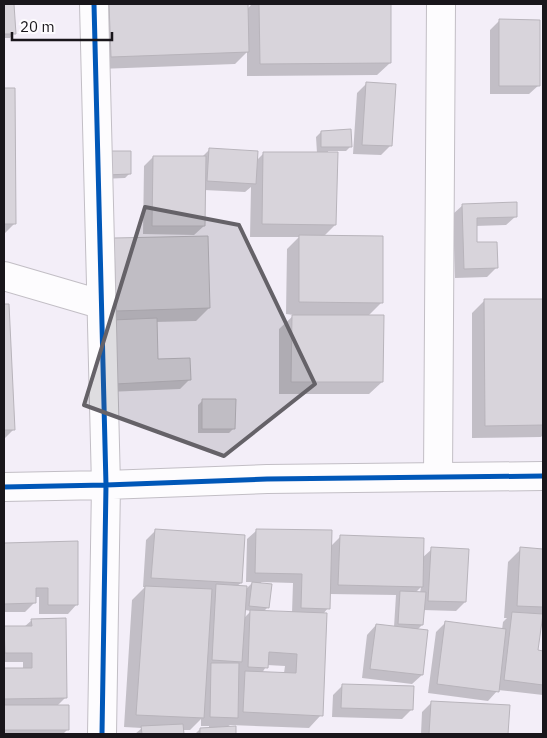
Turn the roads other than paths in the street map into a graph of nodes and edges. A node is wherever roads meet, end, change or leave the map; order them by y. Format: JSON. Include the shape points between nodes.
{"nodes":[{"id":1,"x":94,"y":4,"type":"edge"},
{"id":2,"x":441,"y":4,"type":"edge"},
{"id":3,"x":4,"y":276,"type":"edge"},
{"id":4,"x":100,"y":304,"type":"junction"},
{"id":5,"x":543,"y":476,"type":"edge"},
{"id":6,"x":438,"y":477,"type":"junction"},
{"id":7,"x":106,"y":485,"type":"junction"},
{"id":8,"x":4,"y":486,"type":"edge"},
{"id":9,"x":102,"y":734,"type":"edge"}],
"edges":[{"from":1,"to":4,"type":"street"},
{"from":2,"to":6,"type":"street"},
{"from":3,"to":4,"type":"street"},
{"from":4,"to":7,"type":"street"},
{"from":5,"to":6,"type":"street"},
{"from":6,"to":7,"type":"street"},
{"from":7,"to":8,"type":"street"},
{"from":7,"to":9,"type":"street"}]}
